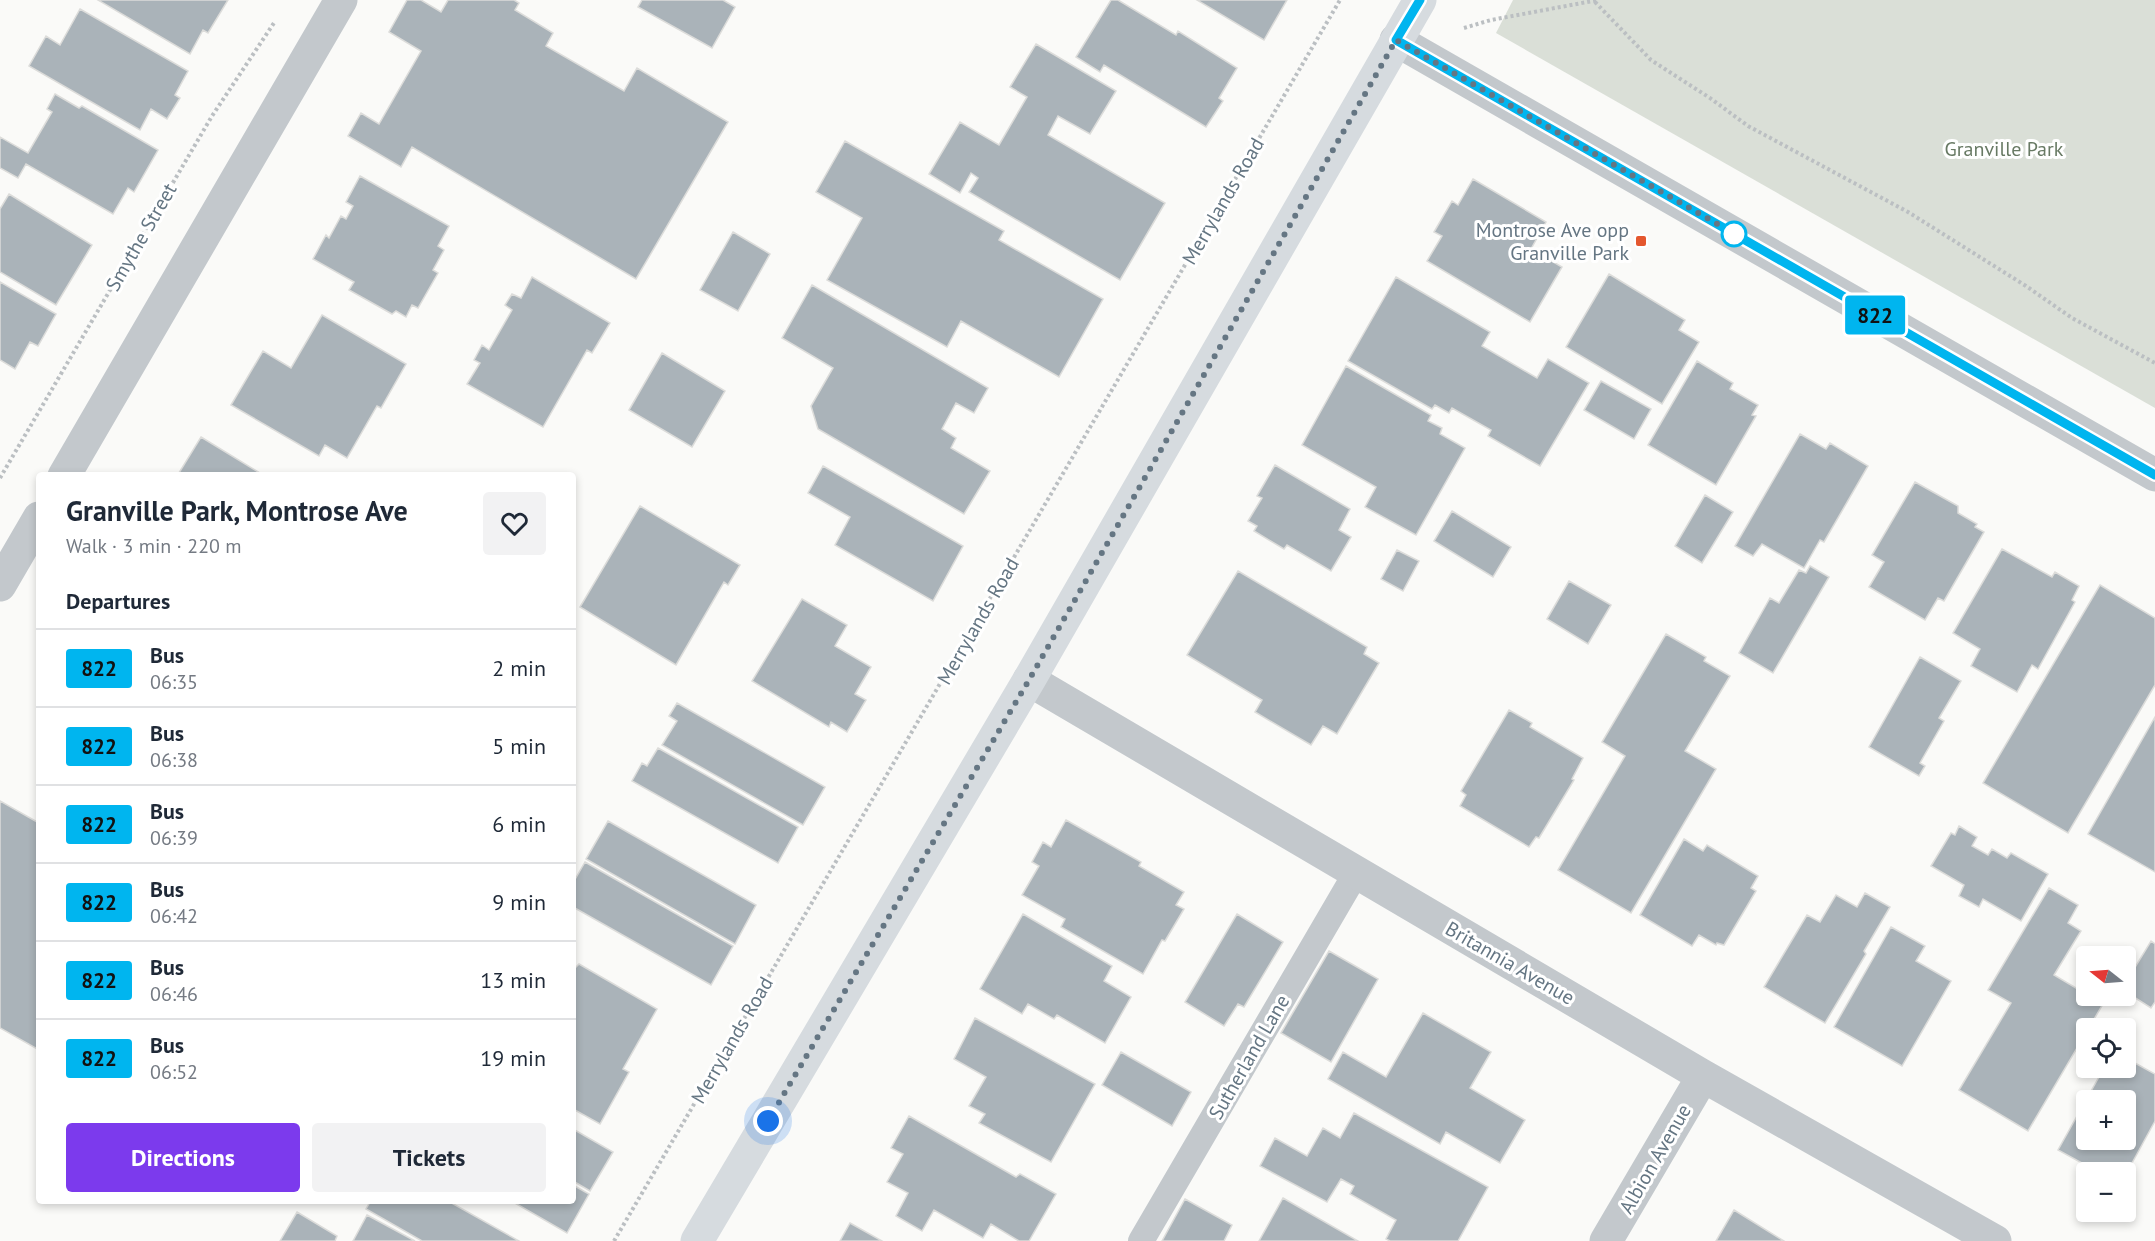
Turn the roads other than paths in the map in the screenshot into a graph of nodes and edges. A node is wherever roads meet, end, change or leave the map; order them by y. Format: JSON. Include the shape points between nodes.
{"nodes":[{"id":1,"x":341,"y":0,"type":"edge"},
{"id":2,"x":1420,"y":0,"type":"edge"},
{"id":3,"x":1396,"y":40,"type":"junction"},
{"id":4,"x":66,"y":472,"type":"edge"},
{"id":5,"x":2155,"y":475,"type":"edge"},
{"id":6,"x":36,"y":523,"type":"edge"},
{"id":7,"x":0,"y":585,"type":"edge"},
{"id":8,"x":1029,"y":680,"type":"junction"},
{"id":9,"x":1356,"y":873,"type":"junction"},
{"id":10,"x":1703,"y":1076,"type":"junction"},
{"id":11,"x":697,"y":1241,"type":"edge"},
{"id":12,"x":1141,"y":1241,"type":"edge"},
{"id":13,"x":1606,"y":1241,"type":"edge"},
{"id":14,"x":1995,"y":1241,"type":"edge"}],
"edges":[{"from":1,"to":4,"type":"street"},
{"from":2,"to":3,"type":"main road"},
{"from":3,"to":5,"type":"street"},
{"from":3,"to":8,"type":"main road"},
{"from":6,"to":7,"type":"street"},
{"from":8,"to":9,"type":"street","name":"Britannia Avenue"},
{"from":8,"to":11,"type":"main road"},
{"from":9,"to":10,"type":"street","name":"Britannia Avenue"},
{"from":9,"to":12,"type":"lane","name":"Sutherland Lane"},
{"from":10,"to":13,"type":"street","name":"Albion Avenue"},
{"from":10,"to":14,"type":"street","name":"Britannia Avenue"}]}
